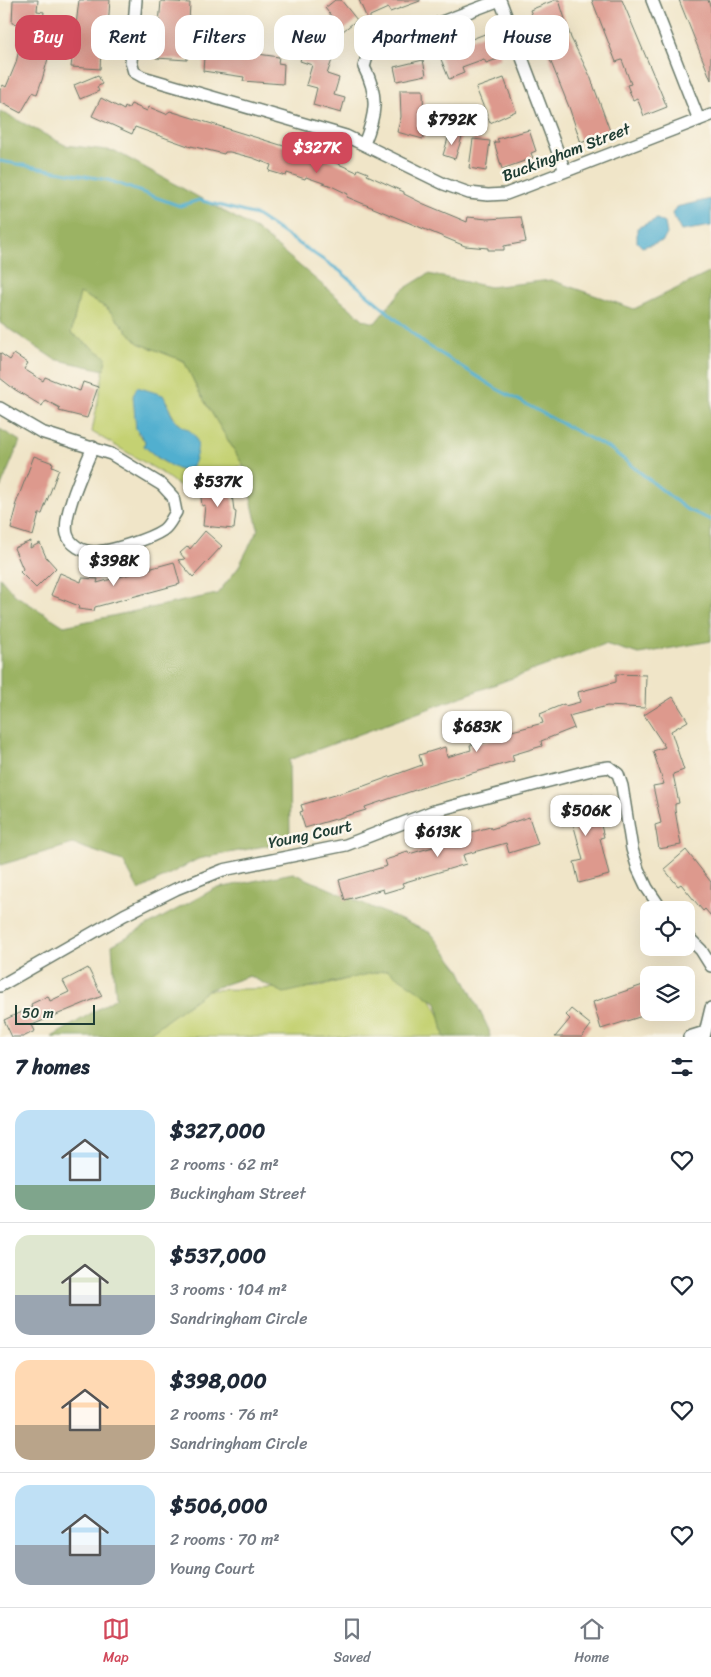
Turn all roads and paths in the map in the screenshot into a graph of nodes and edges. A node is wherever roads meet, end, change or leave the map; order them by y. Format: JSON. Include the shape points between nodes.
{"nodes":[{"id":1,"x":136,"y":0,"type":"edge"},
{"id":2,"x":500,"y":0,"type":"edge"},
{"id":3,"x":652,"y":0,"type":"edge"},
{"id":4,"x":711,"y":115,"type":"edge"},
{"id":5,"x":699,"y":120,"type":"junction"},
{"id":6,"x":364,"y":144,"type":"junction"},
{"id":7,"x":565,"y":171,"type":"junction"},
{"id":8,"x":0,"y":408,"type":"edge"},
{"id":9,"x":93,"y":447,"type":"junction"},
{"id":10,"x":656,"y":901,"type":"edge"},
{"id":11,"x":695,"y":944,"type":"edge"},
{"id":12,"x":711,"y":966,"type":"edge"},
{"id":13,"x":0,"y":986,"type":"edge"},
{"id":14,"x":711,"y":1008,"type":"edge"},
{"id":15,"x":704,"y":1034,"type":"edge"},
{"id":16,"x":689,"y":1037,"type":"edge"}],
"edges":[{"from":1,"to":6,"type":"street","name":"Buckingham Street","via":[[131,62],[134,72],[312,125]]},
{"from":2,"to":6,"type":"street","via":[[378,46],[368,53],[364,67],[373,84],[375,99],[372,122]]},
{"from":2,"to":7,"type":"street"},
{"from":3,"to":5,"type":"street"},
{"from":4,"to":5,"type":"street","name":"Buckingham Street"},
{"from":5,"to":7,"type":"street","name":"Buckingham Street"},
{"from":6,"to":7,"type":"street","name":"Buckingham Street","via":[[469,193],[506,194]]},
{"from":8,"to":9,"type":"street","via":[[41,432]]},
{"from":9,"to":9,"type":"street","via":[[66,521],[67,536],[74,545],[94,552],[154,535],[164,529],[176,512],[173,497],[162,485],[111,454]]},
{"from":10,"to":13,"type":"street","name":"Young Court","via":[[647,888],[632,849],[618,774],[609,767],[434,811],[346,845],[223,870],[124,915]]},
{"from":11,"to":12,"type":"street"},
{"from":14,"to":15,"type":"street"},
{"from":15,"to":16,"type":"street"}]}
